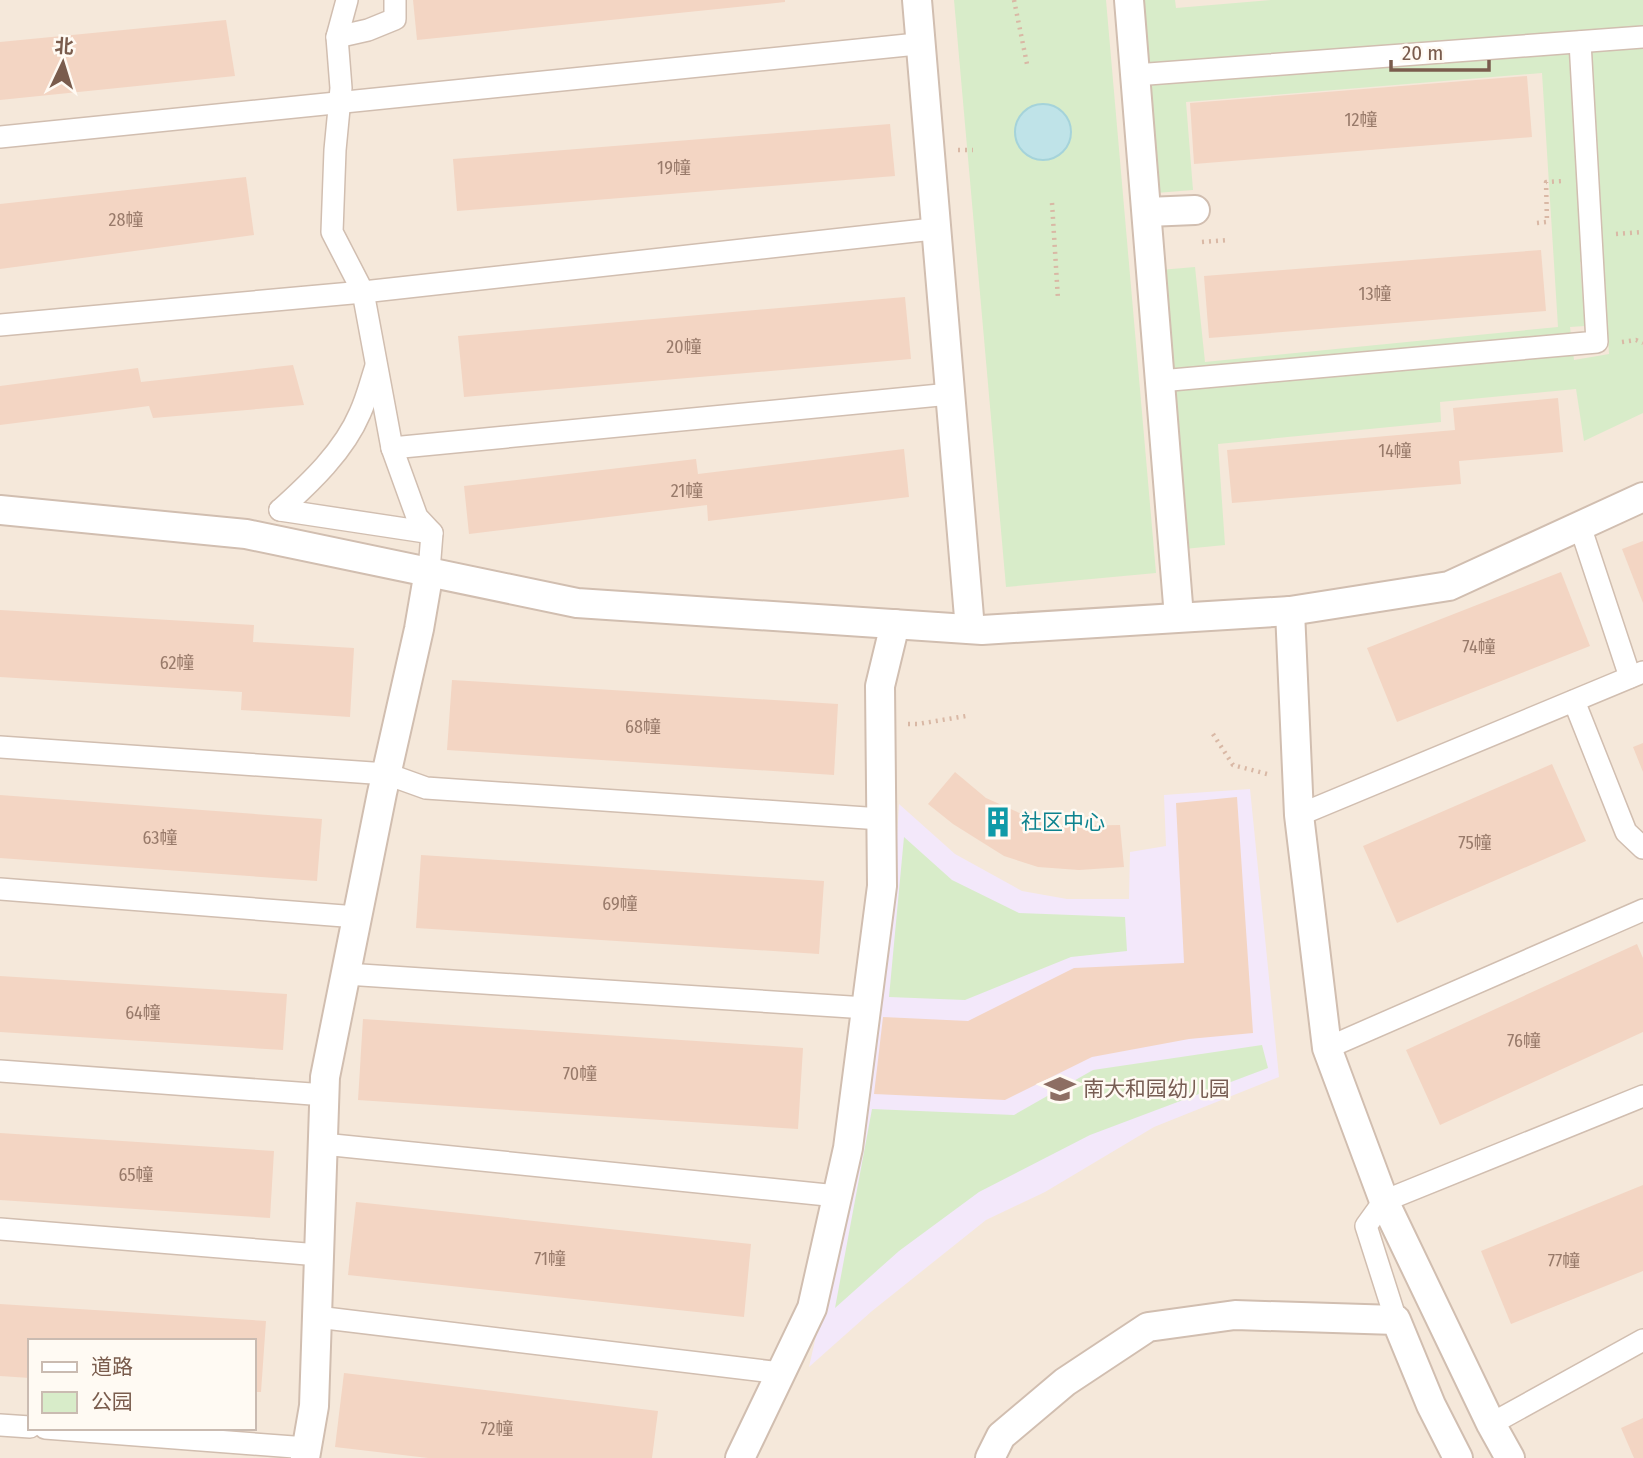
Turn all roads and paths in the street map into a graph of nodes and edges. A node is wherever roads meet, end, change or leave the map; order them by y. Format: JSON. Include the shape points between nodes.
{"nodes":[{"id":1,"x":347,"y":0,"type":"edge"},
{"id":2,"x":395,"y":0,"type":"edge"},
{"id":3,"x":917,"y":0,"type":"edge"},
{"id":4,"x":1014,"y":0,"type":"edge"},
{"id":5,"x":1129,"y":0,"type":"edge"},
{"id":6,"x":337,"y":37,"type":"junction"},
{"id":7,"x":1643,"y":37,"type":"edge"},
{"id":8,"x":1580,"y":42,"type":"junction"},
{"id":9,"x":920,"y":46,"type":"junction"},
{"id":10,"x":1027,"y":64,"type":"dead end"},
{"id":11,"x":1135,"y":75,"type":"junction"},
{"id":12,"x":340,"y":102,"type":"junction"},
{"id":13,"x":0,"y":136,"type":"edge"},
{"id":14,"x":1587,"y":180,"type":"junction"},
{"id":15,"x":1052,"y":202,"type":"dead end"},
{"id":16,"x":1195,"y":210,"type":"dead end"},
{"id":17,"x":1147,"y":212,"type":"junction"},
{"id":18,"x":1537,"y":223,"type":"dead end"},
{"id":19,"x":936,"y":231,"type":"junction"},
{"id":20,"x":363,"y":292,"type":"junction"},
{"id":21,"x":1058,"y":299,"type":"dead end"},
{"id":22,"x":0,"y":325,"type":"edge"},
{"id":23,"x":377,"y":361,"type":"junction"},
{"id":24,"x":1160,"y":381,"type":"junction"},
{"id":25,"x":950,"y":394,"type":"junction"},
{"id":26,"x":392,"y":448,"type":"junction"},
{"id":27,"x":1643,"y":497,"type":"edge"},
{"id":28,"x":0,"y":510,"type":"edge"},
{"id":29,"x":1580,"y":526,"type":"junction"},
{"id":30,"x":432,"y":533,"type":"junction"},
{"id":31,"x":429,"y":571,"type":"junction"},
{"id":32,"x":1290,"y":611,"type":"junction"},
{"id":33,"x":1180,"y":617,"type":"junction"},
{"id":34,"x":895,"y":624,"type":"junction"},
{"id":35,"x":970,"y":629,"type":"junction"},
{"id":36,"x":1637,"y":675,"type":"edge"},
{"id":37,"x":1574,"y":701,"type":"junction"},
{"id":38,"x":966,"y":716,"type":"dead end"},
{"id":39,"x":881,"y":722,"type":"junction"},
{"id":40,"x":1213,"y":734,"type":"dead end"},
{"id":41,"x":0,"y":747,"type":"edge"},
{"id":42,"x":1297,"y":773,"type":"junction"},
{"id":43,"x":387,"y":774,"type":"junction"},
{"id":44,"x":1299,"y":815,"type":"junction"},
{"id":45,"x":881,"y":820,"type":"junction"},
{"id":46,"x":1643,"y":848,"type":"edge"},
{"id":47,"x":0,"y":889,"type":"edge"},
{"id":48,"x":1643,"y":910,"type":"edge"},
{"id":49,"x":357,"y":917,"type":"junction"},
{"id":50,"x":346,"y":974,"type":"junction"},
{"id":51,"x":866,"y":1009,"type":"junction"},
{"id":52,"x":1327,"y":1048,"type":"junction"},
{"id":53,"x":0,"y":1071,"type":"edge"},
{"id":54,"x":325,"y":1095,"type":"junction"},
{"id":55,"x":1643,"y":1096,"type":"edge"},
{"id":56,"x":323,"y":1144,"type":"junction"},
{"id":57,"x":837,"y":1196,"type":"junction"},
{"id":58,"x":1384,"y":1201,"type":"junction"},
{"id":59,"x":0,"y":1229,"type":"edge"},
{"id":60,"x":319,"y":1255,"type":"junction"},
{"id":61,"x":317,"y":1317,"type":"junction"},
{"id":62,"x":1395,"y":1320,"type":"junction"},
{"id":63,"x":1643,"y":1340,"type":"edge"},
{"id":64,"x":780,"y":1373,"type":"junction"},
{"id":65,"x":1491,"y":1424,"type":"junction"},
{"id":66,"x":0,"y":1425,"type":"edge"},
{"id":67,"x":28,"y":1427,"type":"edge"},
{"id":68,"x":66,"y":1430,"type":"edge"},
{"id":69,"x":306,"y":1453,"type":"edge"},
{"id":70,"x":740,"y":1458,"type":"edge"},
{"id":71,"x":990,"y":1458,"type":"edge"},
{"id":72,"x":1458,"y":1458,"type":"edge"},
{"id":73,"x":1510,"y":1458,"type":"edge"}],
"edges":[{"from":1,"to":6,"type":"street"},
{"from":2,"to":6,"type":"street","via":[[395,19]]},
{"from":3,"to":9,"type":"street"},
{"from":4,"to":10,"type":"path"},
{"from":5,"to":11,"type":"street"},
{"from":6,"to":12,"type":"street"},
{"from":7,"to":8,"type":"street"},
{"from":8,"to":11,"type":"street"},
{"from":8,"to":14,"type":"street"},
{"from":9,"to":12,"type":"street"},
{"from":9,"to":19,"type":"street"},
{"from":11,"to":17,"type":"street"},
{"from":12,"to":13,"type":"street"},
{"from":12,"to":20,"type":"street","via":[[332,232]]},
{"from":14,"to":18,"type":"path","via":[[1546,182],[1547,222]]},
{"from":14,"to":24,"type":"street","via":[[1597,342]]},
{"from":15,"to":21,"type":"path"},
{"from":16,"to":17,"type":"street"},
{"from":17,"to":24,"type":"street"},
{"from":19,"to":20,"type":"street"},
{"from":19,"to":25,"type":"street"},
{"from":20,"to":22,"type":"street"},
{"from":20,"to":23,"type":"street"},
{"from":23,"to":26,"type":"street"},
{"from":23,"to":30,"type":"street","via":[[360,415],[335,454],[280,510]]},
{"from":24,"to":33,"type":"street"},
{"from":25,"to":26,"type":"street"},
{"from":25,"to":35,"type":"street"},
{"from":26,"to":30,"type":"street","via":[[417,517]]},
{"from":27,"to":29,"type":"street"},
{"from":28,"to":31,"type":"street","via":[[246,534]]},
{"from":29,"to":32,"type":"street","via":[[1449,586]]},
{"from":29,"to":36,"type":"street"},
{"from":30,"to":31,"type":"street"},
{"from":31,"to":34,"type":"street","via":[[577,603]]},
{"from":31,"to":43,"type":"street"},
{"from":32,"to":33,"type":"street"},
{"from":32,"to":42,"type":"street"},
{"from":33,"to":35,"type":"street"},
{"from":34,"to":35,"type":"street"},
{"from":34,"to":39,"type":"street","via":[[880,686]]},
{"from":36,"to":37,"type":"street"},
{"from":37,"to":44,"type":"street"},
{"from":37,"to":46,"type":"street","via":[[1626,831]]},
{"from":38,"to":39,"type":"path","via":[[918,724]]},
{"from":39,"to":45,"type":"street"},
{"from":40,"to":42,"type":"path","via":[[1233,765],[1269,775]]},
{"from":41,"to":43,"type":"street"},
{"from":42,"to":44,"type":"street"},
{"from":43,"to":45,"type":"street","via":[[426,788]]},
{"from":43,"to":49,"type":"street"},
{"from":44,"to":52,"type":"street"},
{"from":45,"to":51,"type":"street","via":[[882,886]]},
{"from":47,"to":49,"type":"street"},
{"from":48,"to":52,"type":"street"},
{"from":49,"to":50,"type":"street"},
{"from":50,"to":51,"type":"street"},
{"from":50,"to":54,"type":"street"},
{"from":51,"to":57,"type":"street","via":[[848,1148]]},
{"from":52,"to":58,"type":"street"},
{"from":53,"to":54,"type":"street"},
{"from":54,"to":56,"type":"street"},
{"from":55,"to":58,"type":"street"},
{"from":56,"to":57,"type":"street"},
{"from":56,"to":60,"type":"street"},
{"from":57,"to":64,"type":"street","via":[[812,1308]]},
{"from":58,"to":62,"type":"street","via":[[1366,1226]]},
{"from":58,"to":65,"type":"street"},
{"from":59,"to":60,"type":"street"},
{"from":60,"to":61,"type":"street"},
{"from":61,"to":64,"type":"street"},
{"from":61,"to":69,"type":"street","via":[[314,1406]]},
{"from":62,"to":71,"type":"street","via":[[1235,1315],[1148,1327],[1065,1382],[1001,1436]]},
{"from":62,"to":72,"type":"street"},
{"from":63,"to":65,"type":"street"},
{"from":64,"to":70,"type":"street"},
{"from":65,"to":73,"type":"street"},
{"from":66,"to":67,"type":"street"},
{"from":68,"to":69,"type":"street"}]}
